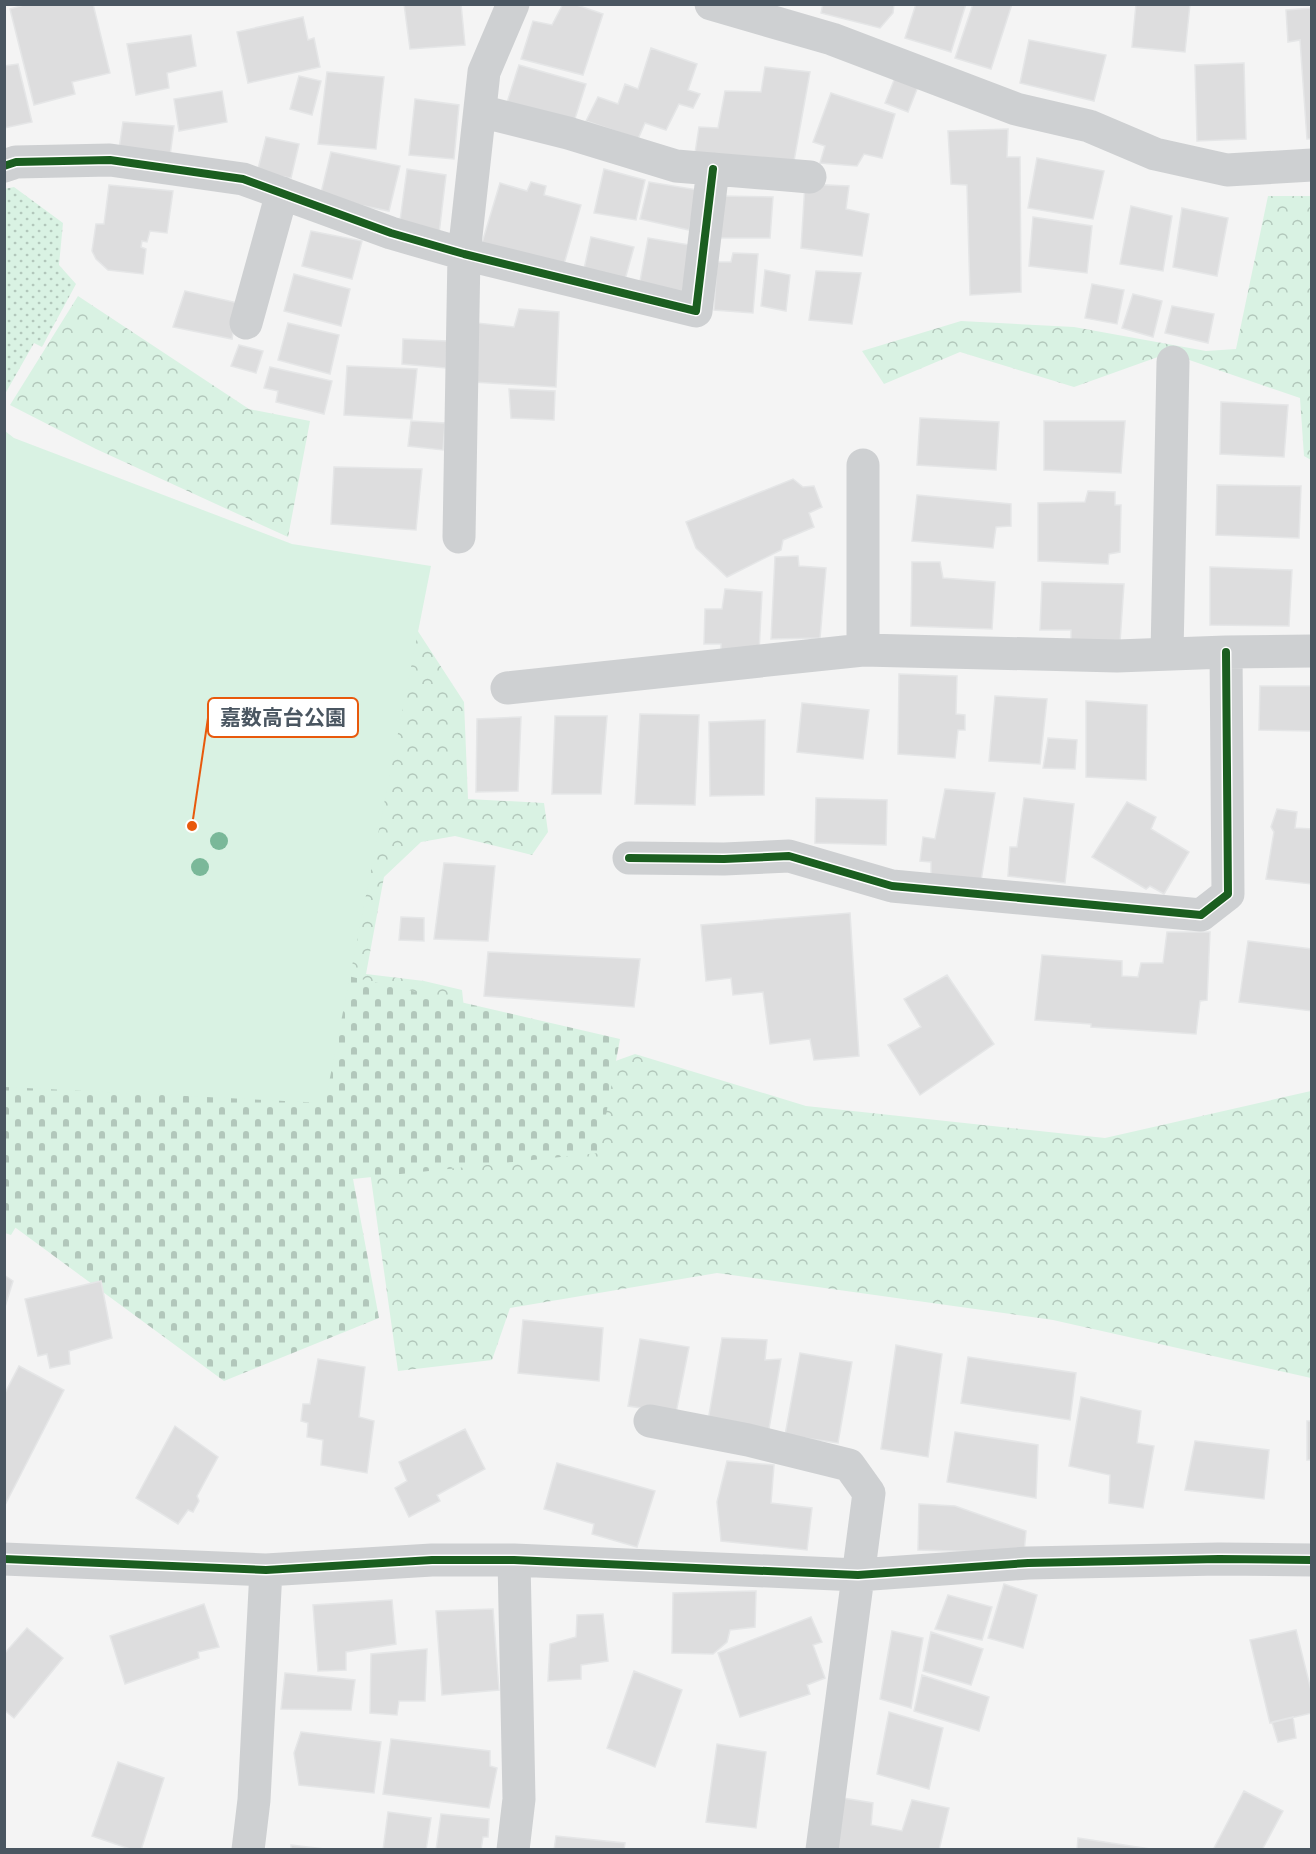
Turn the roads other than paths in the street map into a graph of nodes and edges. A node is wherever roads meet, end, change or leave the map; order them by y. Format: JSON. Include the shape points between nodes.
{"nodes":[{"id":1,"x":513,"y":4,"type":"edge"},
{"id":2,"x":711,"y":4,"type":"edge"},
{"id":3,"x":480,"y":111,"type":"junction"},
{"id":4,"x":1311,"y":165,"type":"edge"},
{"id":5,"x":4,"y":166,"type":"edge"},
{"id":6,"x":713,"y":169,"type":"junction"},
{"id":7,"x":810,"y":177,"type":"dead end"},
{"id":8,"x":282,"y":193,"type":"junction"},
{"id":9,"x":464,"y":254,"type":"junction"},
{"id":10,"x":246,"y":323,"type":"dead end"},
{"id":11,"x":1173,"y":362,"type":"dead end"},
{"id":12,"x":863,"y":465,"type":"dead end"},
{"id":13,"x":459,"y":537,"type":"dead end"},
{"id":14,"x":863,"y":650,"type":"junction"},
{"id":15,"x":1311,"y":651,"type":"edge"},
{"id":16,"x":1226,"y":652,"type":"junction"},
{"id":17,"x":1167,"y":654,"type":"junction"},
{"id":18,"x":507,"y":688,"type":"dead end"},
{"id":19,"x":629,"y":858,"type":"dead end"},
{"id":20,"x":650,"y":1421,"type":"dead end"},
{"id":21,"x":4,"y":1559,"type":"edge"},
{"id":22,"x":514,"y":1560,"type":"junction"},
{"id":23,"x":1311,"y":1560,"type":"edge"},
{"id":24,"x":266,"y":1570,"type":"junction"},
{"id":25,"x":858,"y":1575,"type":"junction"},
{"id":26,"x":248,"y":1850,"type":"edge"},
{"id":27,"x":513,"y":1850,"type":"edge"},
{"id":28,"x":822,"y":1850,"type":"edge"}],
"edges":[{"from":1,"to":3,"type":"street","via":[[484,72]]},
{"from":2,"to":4,"type":"street","via":[[832,39],[1016,110],[1089,126],[1155,154],[1227,170]]},
{"from":3,"to":6,"type":"street","via":[[676,166]]},
{"from":3,"to":9,"type":"street"},
{"from":5,"to":8,"type":"street","via":[[16,162],[110,160],[243,179]]},
{"from":6,"to":7,"type":"street"},
{"from":6,"to":9,"type":"street","via":[[696,311]]},
{"from":8,"to":9,"type":"street","via":[[391,233]]},
{"from":8,"to":10,"type":"street"},
{"from":9,"to":13,"type":"street"},
{"from":11,"to":17,"type":"street"},
{"from":12,"to":14,"type":"street"},
{"from":14,"to":17,"type":"street"},
{"from":14,"to":18,"type":"street"},
{"from":15,"to":16,"type":"street"},
{"from":16,"to":17,"type":"street"},
{"from":16,"to":19,"type":"street","via":[[1228,894],[1201,915],[892,886],[789,856],[724,860]]},
{"from":20,"to":25,"type":"street","via":[[849,1465],[869,1493]]},
{"from":21,"to":24,"type":"street"},
{"from":22,"to":24,"type":"street","via":[[432,1560]]},
{"from":22,"to":25,"type":"street"},
{"from":22,"to":27,"type":"street","via":[[519,1799]]},
{"from":23,"to":25,"type":"street","via":[[1028,1563]]},
{"from":24,"to":26,"type":"street"},
{"from":25,"to":28,"type":"street"}]}
